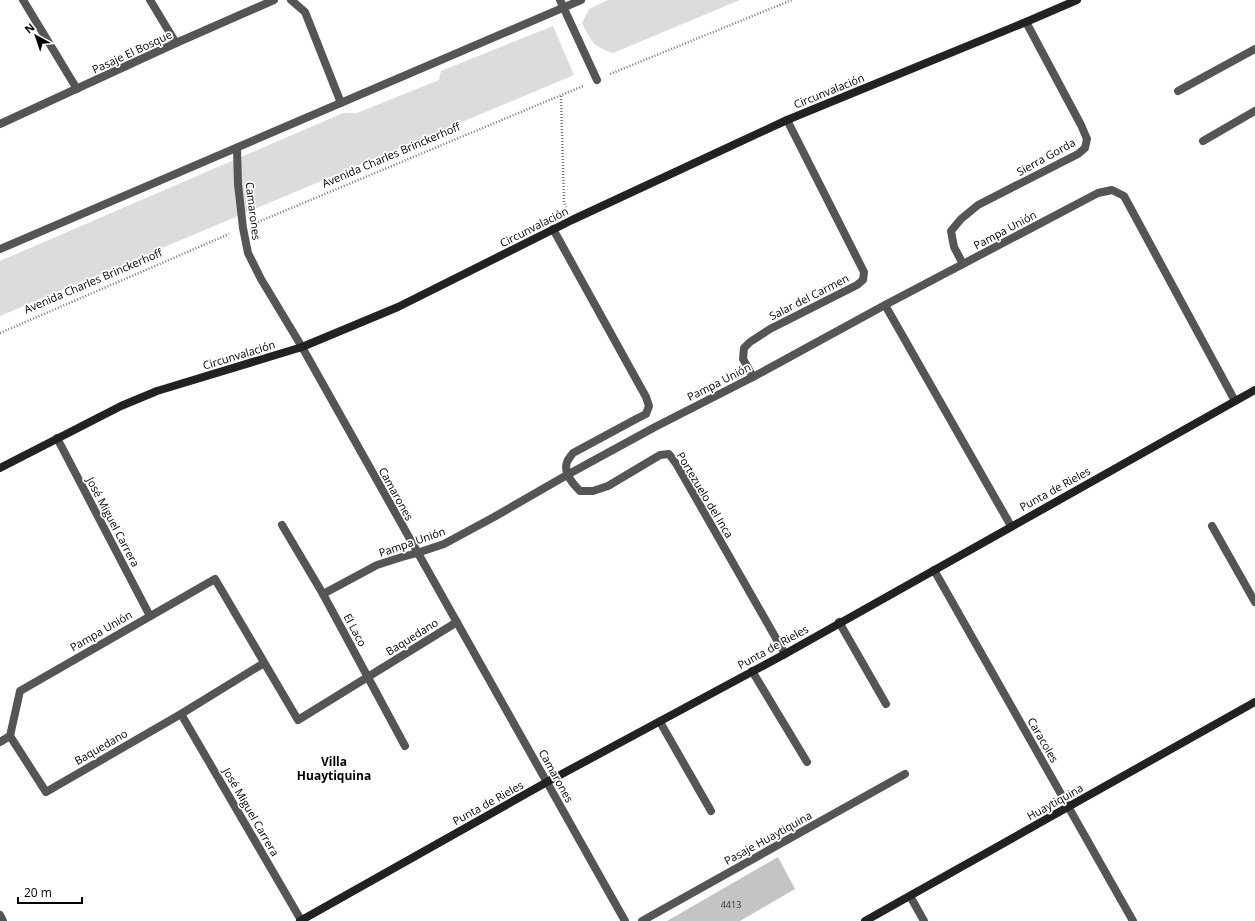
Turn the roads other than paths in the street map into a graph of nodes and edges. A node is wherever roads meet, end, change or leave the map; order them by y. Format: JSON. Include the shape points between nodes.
{"nodes":[{"id":1,"x":22,"y":0,"type":"edge"},
{"id":2,"x":150,"y":0,"type":"edge"},
{"id":3,"x":274,"y":0,"type":"edge"},
{"id":4,"x":291,"y":0,"type":"edge"},
{"id":5,"x":581,"y":0,"type":"edge"},
{"id":6,"x":1077,"y":0,"type":"edge"},
{"id":7,"x":562,"y":4,"type":"edge"},
{"id":8,"x":1026,"y":22,"type":"junction"},
{"id":9,"x":176,"y":43,"type":"junction"},
{"id":10,"x":1255,"y":49,"type":"edge"},
{"id":11,"x":597,"y":80,"type":"road end"},
{"id":12,"x":77,"y":89,"type":"junction"},
{"id":13,"x":1178,"y":91,"type":"dead end"},
{"id":14,"x":341,"y":103,"type":"junction"},
{"id":15,"x":1255,"y":111,"type":"edge"},
{"id":16,"x":787,"y":120,"type":"junction"},
{"id":17,"x":0,"y":124,"type":"edge"},
{"id":18,"x":1203,"y":141,"type":"dead end"},
{"id":19,"x":237,"y":148,"type":"junction"},
{"id":20,"x":553,"y":229,"type":"junction"},
{"id":21,"x":0,"y":249,"type":"edge"},
{"id":22,"x":963,"y":264,"type":"junction"},
{"id":23,"x":885,"y":305,"type":"junction"},
{"id":24,"x":302,"y":347,"type":"junction"},
{"id":25,"x":753,"y":377,"type":"junction"},
{"id":26,"x":1255,"y":390,"type":"edge"},
{"id":27,"x":1235,"y":401,"type":"junction"},
{"id":28,"x":57,"y":438,"type":"junction"},
{"id":29,"x":0,"y":468,"type":"edge"},
{"id":30,"x":567,"y":475,"type":"junction"},
{"id":31,"x":282,"y":525,"type":"dead end"},
{"id":32,"x":1011,"y":526,"type":"junction"},
{"id":33,"x":1212,"y":526,"type":"dead end"},
{"id":34,"x":417,"y":553,"type":"junction"},
{"id":35,"x":934,"y":570,"type":"junction"},
{"id":36,"x":323,"y":594,"type":"junction"},
{"id":37,"x":1255,"y":602,"type":"edge"},
{"id":38,"x":150,"y":616,"type":"junction"},
{"id":39,"x":457,"y":622,"type":"junction"},
{"id":40,"x":839,"y":622,"type":"junction"},
{"id":41,"x":785,"y":654,"type":"junction"},
{"id":42,"x":264,"y":663,"type":"junction"},
{"id":43,"x":752,"y":671,"type":"junction"},
{"id":44,"x":367,"y":677,"type":"junction"},
{"id":45,"x":1255,"y":702,"type":"edge"},
{"id":46,"x":886,"y":704,"type":"dead end"},
{"id":47,"x":181,"y":714,"type":"junction"},
{"id":48,"x":660,"y":722,"type":"junction"},
{"id":49,"x":10,"y":736,"type":"junction"},
{"id":50,"x":0,"y":742,"type":"edge"},
{"id":51,"x":405,"y":746,"type":"dead end"},
{"id":52,"x":807,"y":762,"type":"dead end"},
{"id":53,"x":905,"y":774,"type":"dead end"},
{"id":54,"x":547,"y":782,"type":"junction"},
{"id":55,"x":1069,"y":807,"type":"junction"},
{"id":56,"x":711,"y":811,"type":"dead end"},
{"id":57,"x":910,"y":896,"type":"junction"},
{"id":58,"x":0,"y":915,"type":"edge"},
{"id":59,"x":3,"y":921,"type":"edge"},
{"id":60,"x":301,"y":921,"type":"edge"},
{"id":61,"x":625,"y":921,"type":"edge"},
{"id":62,"x":642,"y":921,"type":"edge"},
{"id":63,"x":865,"y":921,"type":"edge"},
{"id":64,"x":924,"y":921,"type":"edge"},
{"id":65,"x":1133,"y":921,"type":"edge"}],
"edges":[{"from":1,"to":12,"type":"street"},
{"from":2,"to":9,"type":"street"},
{"from":3,"to":9,"type":"street","name":"Pasaje El Bosque"},
{"from":4,"to":14,"type":"street","via":[[305,12]]},
{"from":5,"to":7,"type":"street"},
{"from":6,"to":8,"type":"street","name":"Circunvalación"},
{"from":7,"to":11,"type":"street"},
{"from":7,"to":14,"type":"street"},
{"from":8,"to":16,"type":"street","name":"Circunvalación"},
{"from":8,"to":22,"type":"street","name":"Sierra Gorda","via":[[1081,125],[1087,139],[1085,148],[1078,154],[978,205],[961,219],[951,231],[954,247]]},
{"from":9,"to":12,"type":"street","name":"Pasaje El Bosque"},
{"from":10,"to":13,"type":"street"},
{"from":12,"to":17,"type":"street","name":"Pasaje El Bosque"},
{"from":14,"to":19,"type":"street"},
{"from":15,"to":18,"type":"street"},
{"from":16,"to":20,"type":"street","name":"Circunvalación"},
{"from":16,"to":25,"type":"street","name":"Salar del Carmen","via":[[864,272],[863,280],[750,342],[744,348],[743,358]]},
{"from":19,"to":21,"type":"street"},
{"from":19,"to":24,"type":"street","name":"Camarones","via":[[238,184],[248,253]]},
{"from":20,"to":24,"type":"street","name":"Circunvalación","via":[[398,307]]},
{"from":20,"to":30,"type":"street","via":[[649,406],[646,414],[572,453],[567,463]]},
{"from":22,"to":23,"type":"street","name":"Pampa Unión"},
{"from":22,"to":27,"type":"street","name":"Pampa Unión","via":[[1098,193],[1112,190],[1124,196]]},
{"from":23,"to":25,"type":"street","name":"Pampa Unión"},
{"from":23,"to":32,"type":"street"},
{"from":24,"to":28,"type":"street","name":"Circunvalación","via":[[156,391]]},
{"from":24,"to":34,"type":"street","name":"Camarones"},
{"from":25,"to":30,"type":"street","name":"Pampa Unión"},
{"from":26,"to":27,"type":"street","name":"Punta de Rieles"},
{"from":27,"to":32,"type":"street","name":"Punta de Rieles"},
{"from":28,"to":29,"type":"street","name":"Circunvalación"},
{"from":28,"to":38,"type":"street","name":"José Miguel Carrera"},
{"from":30,"to":34,"type":"street","name":"Pampa Unión","via":[[444,544]]},
{"from":30,"to":41,"type":"street","name":"Portezuelo del Inca","via":[[580,491],[593,491],[608,486],[660,455],[669,454]]},
{"from":31,"to":36,"type":"street","name":"El Laco"},
{"from":32,"to":35,"type":"street","name":"Punta de Rieles"},
{"from":33,"to":37,"type":"street"},
{"from":34,"to":36,"type":"street","name":"Pampa Unión","via":[[378,565]]},
{"from":34,"to":39,"type":"street","name":"Camarones"},
{"from":35,"to":40,"type":"street","name":"Punta de Rieles"},
{"from":35,"to":55,"type":"street","name":"Caracoles"},
{"from":36,"to":44,"type":"street","name":"El Laco"},
{"from":38,"to":42,"type":"street","name":"Pampa Unión","via":[[215,579]]},
{"from":38,"to":49,"type":"street","name":"Pampa Unión","via":[[20,691]]},
{"from":39,"to":44,"type":"street","name":"Baquedano"},
{"from":39,"to":54,"type":"street","name":"Camarones"},
{"from":40,"to":41,"type":"street","name":"Punta de Rieles"},
{"from":40,"to":46,"type":"street"},
{"from":41,"to":43,"type":"street","name":"Punta de Rieles"},
{"from":42,"to":44,"type":"street","name":"Baquedano","via":[[298,720]]},
{"from":42,"to":47,"type":"street","name":"Baquedano"},
{"from":43,"to":48,"type":"street","name":"Punta de Rieles"},
{"from":43,"to":52,"type":"street"},
{"from":44,"to":51,"type":"street","name":"El Laco"},
{"from":45,"to":55,"type":"street","name":"Huaytiquina"},
{"from":47,"to":49,"type":"street","name":"Baquedano","via":[[46,792]]},
{"from":47,"to":60,"type":"street","name":"José Miguel Carrera"},
{"from":48,"to":54,"type":"street","name":"Punta de Rieles"},
{"from":48,"to":56,"type":"street"},
{"from":49,"to":50,"type":"street"},
{"from":53,"to":62,"type":"street","name":"Pasaje Huaytiquina"},
{"from":54,"to":60,"type":"street","name":"Punta de Rieles"},
{"from":54,"to":61,"type":"street","name":"Camarones"},
{"from":55,"to":57,"type":"street","name":"Huaytiquina"},
{"from":55,"to":65,"type":"street","name":"Caracoles"},
{"from":57,"to":63,"type":"street","name":"Huaytiquina"},
{"from":57,"to":64,"type":"street"},
{"from":58,"to":59,"type":"street"}]}
